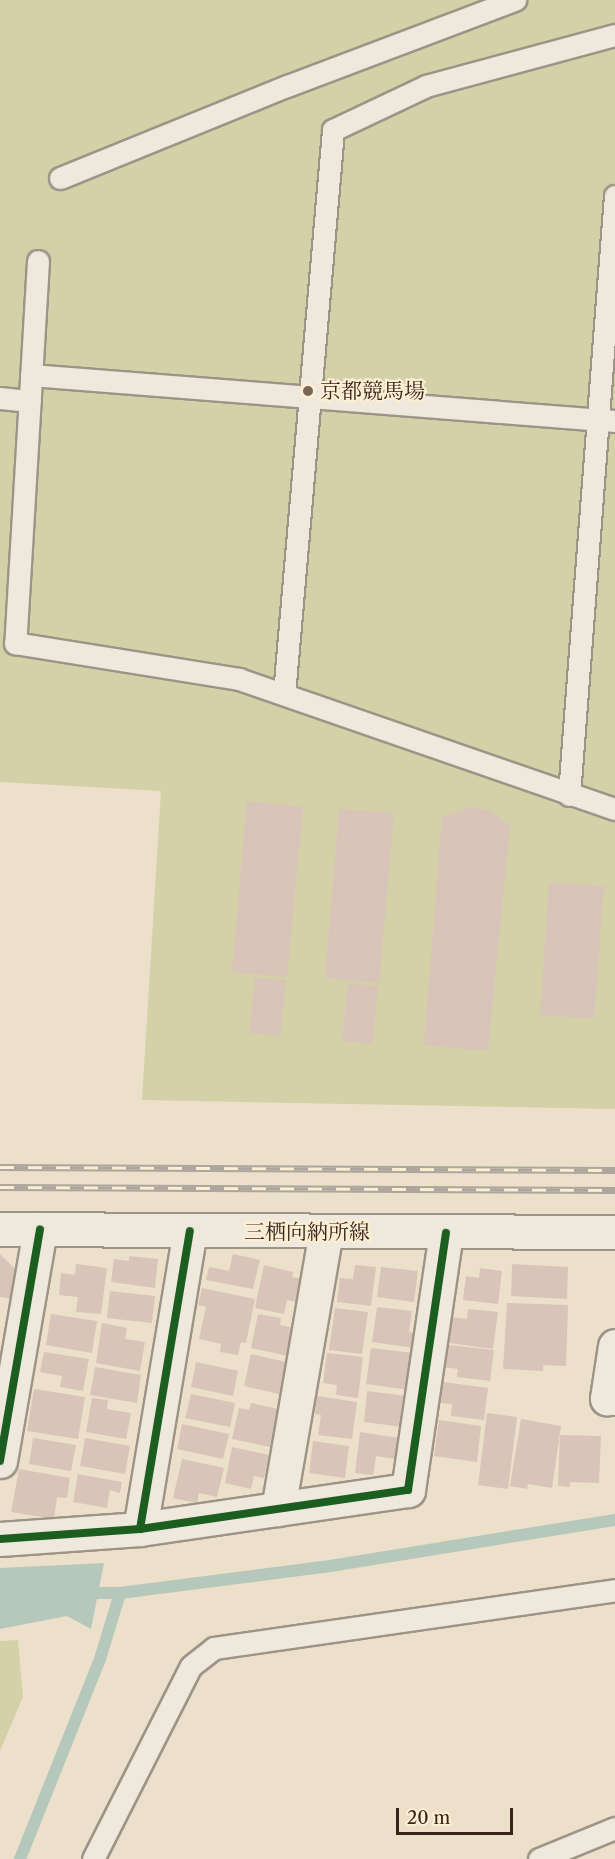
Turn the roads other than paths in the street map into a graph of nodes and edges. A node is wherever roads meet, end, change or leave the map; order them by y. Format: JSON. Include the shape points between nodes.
{"nodes":[{"id":1,"x":515,"y":0,"type":"edge"},
{"id":2,"x":615,"y":35,"type":"edge"},
{"id":3,"x":60,"y":178,"type":"dead end"},
{"id":4,"x":615,"y":196,"type":"edge"},
{"id":5,"x":38,"y":261,"type":"dead end"},
{"id":6,"x":31,"y":375,"type":"junction"},
{"id":7,"x":0,"y":398,"type":"edge"},
{"id":8,"x":310,"y":399,"type":"junction"},
{"id":9,"x":30,"y":400,"type":"junction"},
{"id":10,"x":608,"y":420,"type":"edge"},
{"id":11,"x":8,"y":643,"type":"edge"},
{"id":12,"x":284,"y":694,"type":"junction"},
{"id":13,"x":569,"y":795,"type":"junction"},
{"id":14,"x":615,"y":809,"type":"edge"},
{"id":15,"x":0,"y":1229,"type":"edge"},
{"id":16,"x":40,"y":1230,"type":"junction"},
{"id":17,"x":190,"y":1231,"type":"junction"},
{"id":18,"x":615,"y":1232,"type":"edge"},
{"id":19,"x":326,"y":1233,"type":"junction"},
{"id":20,"x":446,"y":1233,"type":"junction"},
{"id":21,"x":615,"y":1346,"type":"edge"},
{"id":22,"x":615,"y":1398,"type":"edge"},
{"id":23,"x":0,"y":1461,"type":"edge"},
{"id":24,"x":278,"y":1509,"type":"junction"},
{"id":25,"x":140,"y":1529,"type":"junction"},
{"id":26,"x":0,"y":1539,"type":"edge"},
{"id":27,"x":615,"y":1590,"type":"edge"},
{"id":28,"x":615,"y":1828,"type":"edge"},
{"id":29,"x":93,"y":1859,"type":"edge"},
{"id":30,"x":539,"y":1859,"type":"edge"}],
"edges":[{"from":1,"to":3,"type":"lane","via":[[298,81]]},
{"from":2,"to":8,"type":"lane","via":[[426,86],[333,130]]},
{"from":4,"to":10,"type":"lane"},
{"from":5,"to":6,"type":"lane"},
{"from":6,"to":8,"type":"lane"},
{"from":6,"to":9,"type":"lane"},
{"from":7,"to":9,"type":"lane"},
{"from":8,"to":10,"type":"lane"},
{"from":8,"to":12,"type":"lane"},
{"from":9,"to":11,"type":"lane"},
{"from":10,"to":13,"type":"lane"},
{"from":11,"to":12,"type":"lane","via":[[239,679]]},
{"from":12,"to":13,"type":"lane"},
{"from":13,"to":14,"type":"lane"},
{"from":15,"to":16,"type":"street","name":"三栖向納所線"},
{"from":16,"to":17,"type":"street","name":"三栖向納所線"},
{"from":16,"to":23,"type":"street"},
{"from":17,"to":19,"type":"street","name":"三栖向納所線"},
{"from":17,"to":25,"type":"street"},
{"from":18,"to":20,"type":"street","name":"三栖向納所線"},
{"from":19,"to":20,"type":"street","name":"三栖向納所線"},
{"from":19,"to":24,"type":"street"},
{"from":20,"to":24,"type":"street","via":[[408,1490]]},
{"from":21,"to":22,"type":"street","via":[[607,1398]]},
{"from":24,"to":25,"type":"street"},
{"from":25,"to":26,"type":"street"},
{"from":27,"to":29,"type":"lane","via":[[214,1648],[191,1666]]},
{"from":28,"to":30,"type":"lane"}]}
